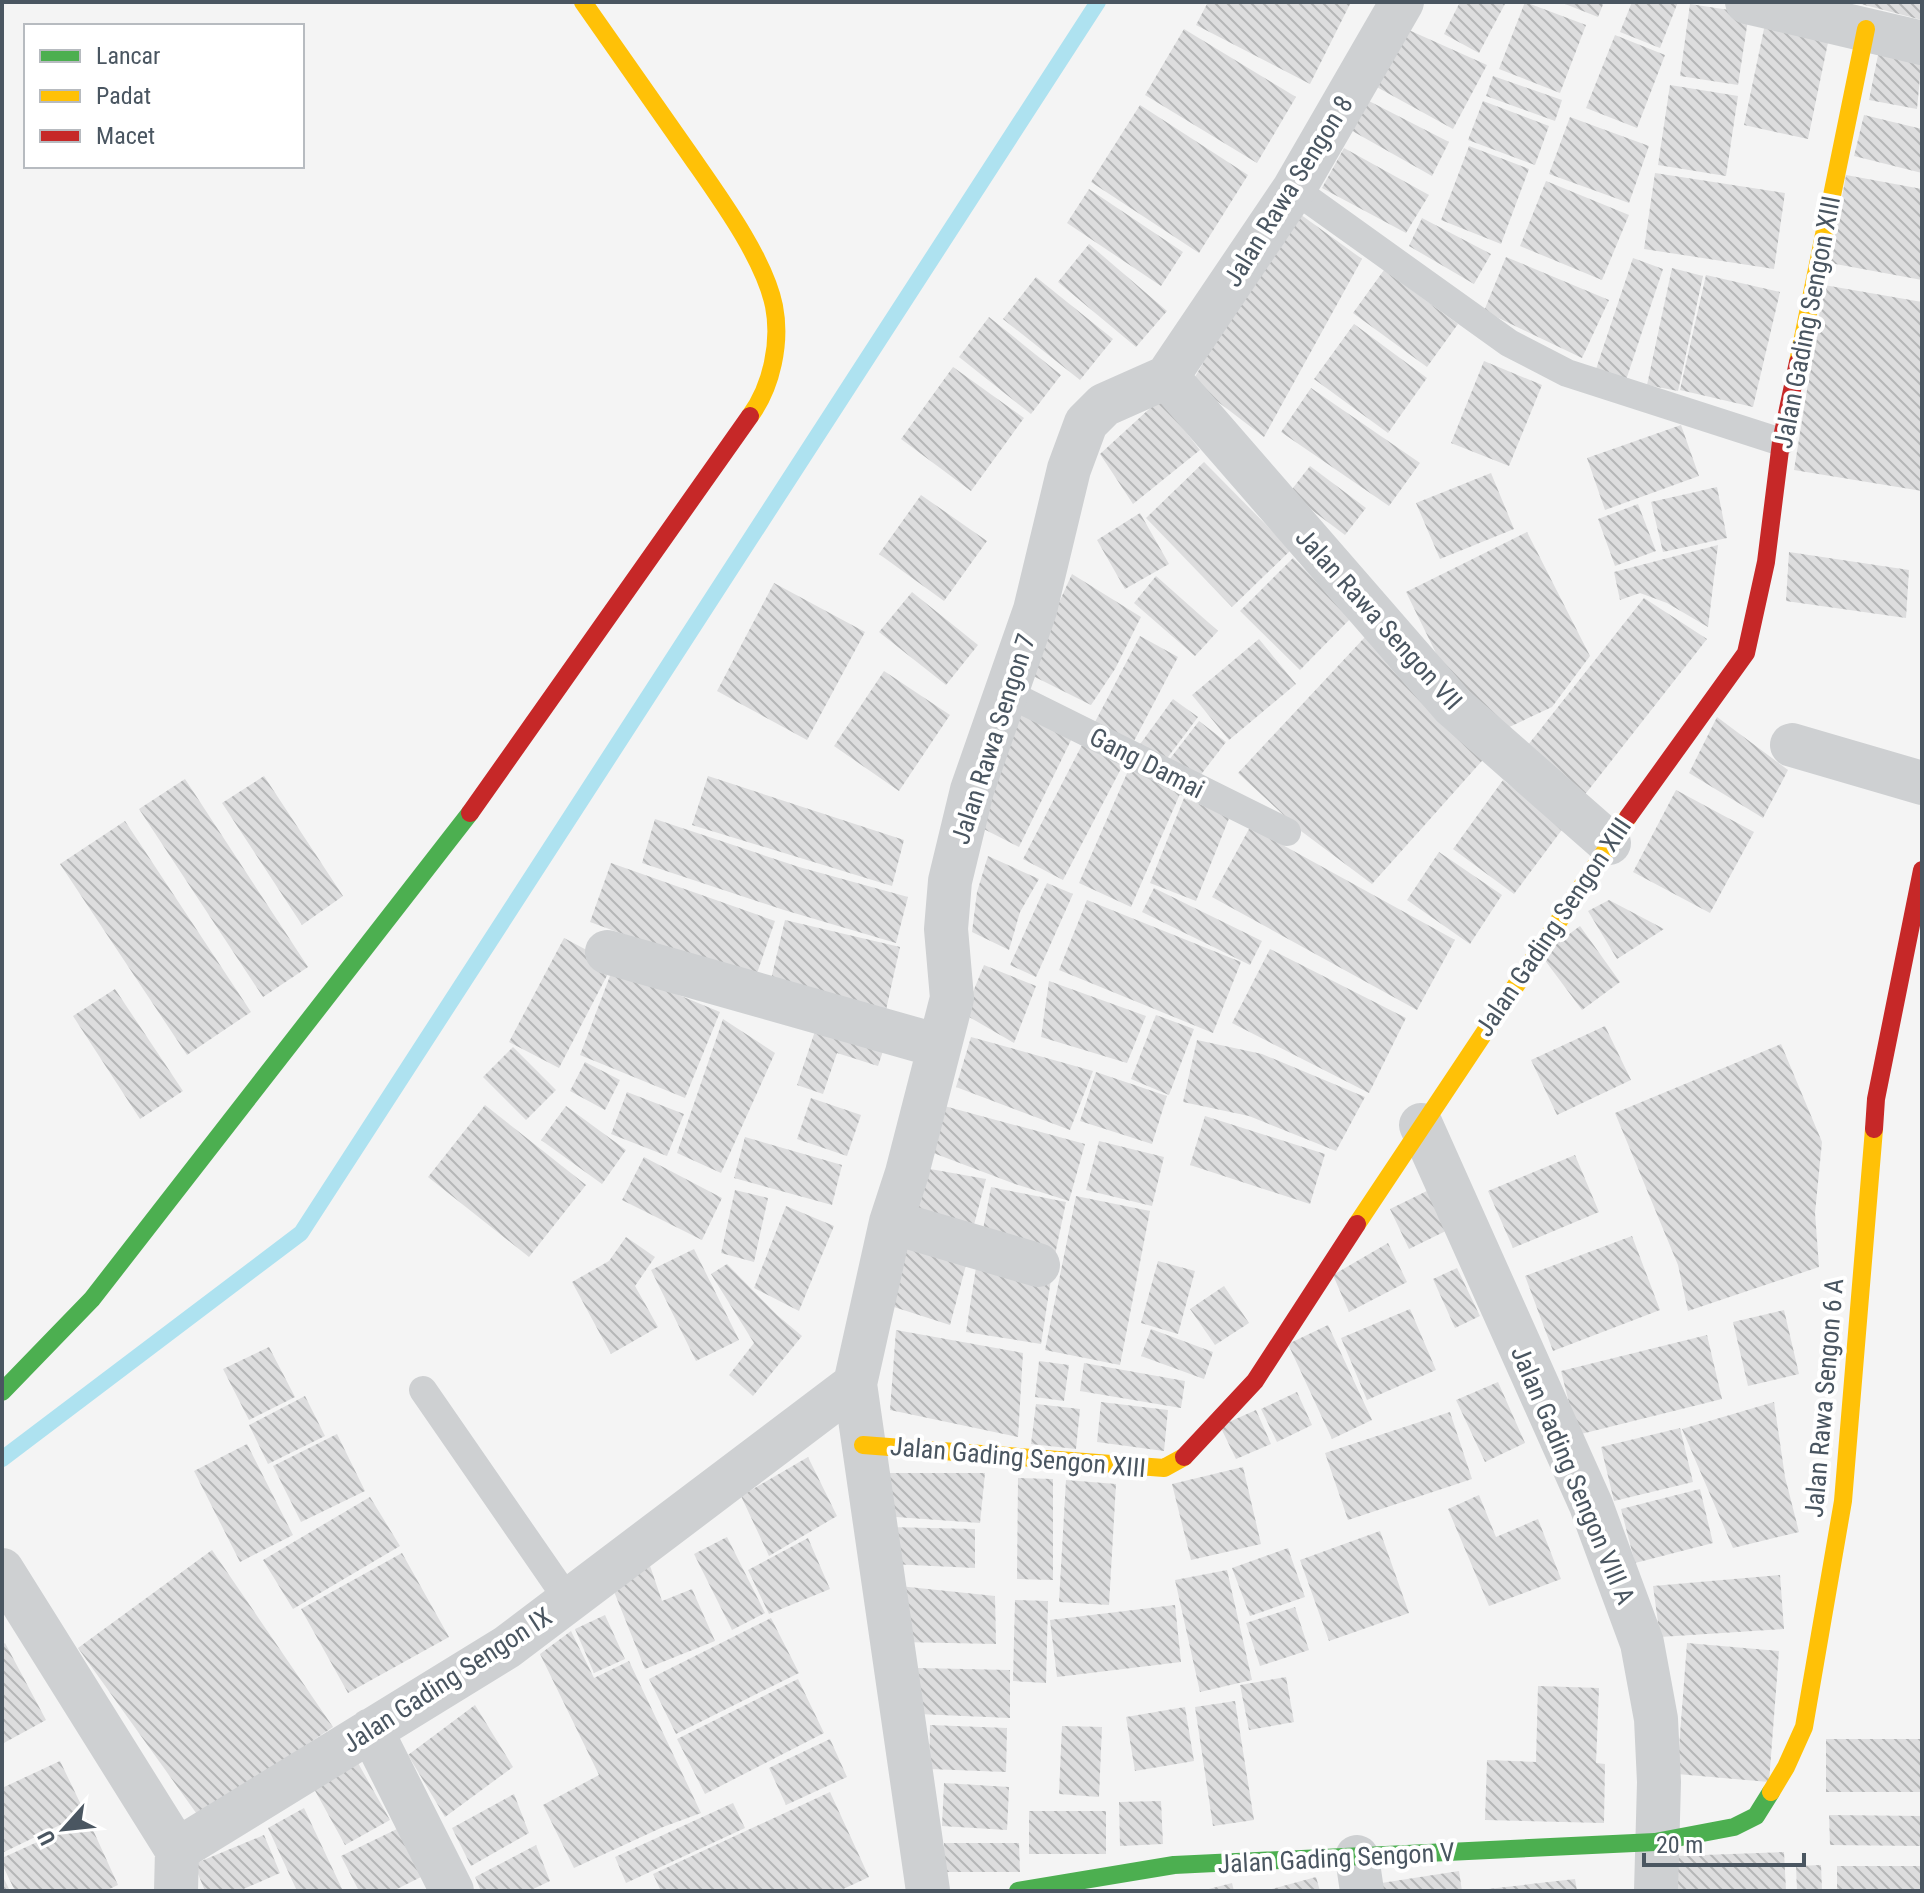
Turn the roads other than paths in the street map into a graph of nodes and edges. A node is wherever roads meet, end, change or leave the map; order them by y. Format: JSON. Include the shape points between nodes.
{"nodes":[{"id":1,"x":583,"y":2,"type":"edge"},
{"id":2,"x":1402,"y":2,"type":"edge"},
{"id":3,"x":1747,"y":2,"type":"edge"},
{"id":4,"x":1866,"y":29,"type":"junction"},
{"id":5,"x":1922,"y":43,"type":"edge"},
{"id":6,"x":1294,"y":189,"type":"junction"},
{"id":7,"x":1167,"y":377,"type":"junction"},
{"id":8,"x":1781,"y":442,"type":"junction"},
{"id":9,"x":1007,"y":693,"type":"junction"},
{"id":10,"x":1792,"y":745,"type":"dead end"},
{"id":11,"x":1922,"y":783,"type":"edge"},
{"id":12,"x":1287,"y":832,"type":"dead end"},
{"id":13,"x":1609,"y":843,"type":"junction"},
{"id":14,"x":1922,"y":870,"type":"edge"},
{"id":15,"x":607,"y":952,"type":"dead end"},
{"id":16,"x":939,"y":1046,"type":"junction"},
{"id":17,"x":1421,"y":1125,"type":"junction"},
{"id":18,"x":891,"y":1222,"type":"junction"},
{"id":19,"x":1038,"y":1265,"type":"dead end"},
{"id":20,"x":855,"y":1384,"type":"junction"},
{"id":21,"x":423,"y":1390,"type":"dead end"},
{"id":22,"x":2,"y":1392,"type":"edge"},
{"id":23,"x":863,"y":1445,"type":"junction"},
{"id":24,"x":2,"y":1570,"type":"edge"},
{"id":25,"x":568,"y":1600,"type":"junction"},
{"id":26,"x":371,"y":1730,"type":"junction"},
{"id":27,"x":1655,"y":1842,"type":"junction"},
{"id":28,"x":176,"y":1870,"type":"edge"},
{"id":29,"x":1359,"y":1874,"type":"edge"},
{"id":30,"x":452,"y":1891,"type":"edge"},
{"id":31,"x":928,"y":1891,"type":"edge"},
{"id":32,"x":1018,"y":1891,"type":"edge"},
{"id":33,"x":1656,"y":1891,"type":"edge"}],
"edges":[{"from":1,"to":22,"type":"street","via":[[753,252],[774,304],[778,343],[759,404],[457,832],[92,1299]]},
{"from":2,"to":6,"type":"street","name":"Jalan Rawa Sengon 8"},
{"from":3,"to":4,"type":"street"},
{"from":4,"to":5,"type":"street"},
{"from":4,"to":8,"type":"street","name":"Jalan Gading Sengon XIII"},
{"from":6,"to":7,"type":"street","name":"Jalan Rawa Sengon 8"},
{"from":6,"to":8,"type":"lane","via":[[1509,343],[1567,373]]},
{"from":7,"to":9,"type":"street","name":"Jalan Rawa Sengon 7","via":[[1104,405],[1086,423]]},
{"from":7,"to":13,"type":"street","name":"Jalan Rawa Sengon VII","via":[[1453,706]]},
{"from":8,"to":13,"type":"street","name":"Jalan Gading Sengon XIII","via":[[1766,562],[1746,653]]},
{"from":9,"to":12,"type":"lane","name":"Gang Damai"},
{"from":9,"to":16,"type":"street","name":"Jalan Rawa Sengon 7","via":[[972,790],[950,881],[946,929],[952,998]]},
{"from":10,"to":11,"type":"street"},
{"from":13,"to":17,"type":"street","name":"Jalan Gading Sengon XIII"},
{"from":14,"to":27,"type":"street","name":"Jalan Rawa Sengon 6 A","via":[[1876,1099],[1843,1501],[1804,1727],[1756,1816],[1734,1827]]},
{"from":15,"to":16,"type":"street"},
{"from":16,"to":18,"type":"street","name":"Jalan Rawa Sengon 7"},
{"from":17,"to":23,"type":"street","name":"Jalan Gading Sengon XIII","via":[[1255,1381],[1184,1457],[1164,1468]]},
{"from":17,"to":27,"type":"street","name":"Jalan Gading Sengon VIII A","via":[[1591,1505],[1642,1643],[1656,1719]]},
{"from":18,"to":19,"type":"street"},
{"from":18,"to":20,"type":"street","name":"Jalan Rawa Sengon 7"},
{"from":20,"to":23,"type":"street"},
{"from":20,"to":25,"type":"street","name":"Jalan Gading Sengon IX"},
{"from":21,"to":25,"type":"lane"},
{"from":23,"to":31,"type":"street"},
{"from":24,"to":28,"type":"street"},
{"from":25,"to":26,"type":"street","name":"Jalan Gading Sengon IX","via":[[507,1647]]},
{"from":26,"to":28,"type":"street","name":"Jalan Gading Sengon IX"},
{"from":26,"to":30,"type":"street"},
{"from":27,"to":29,"type":"street","name":"Jalan Gading Sengon V"},
{"from":27,"to":33,"type":"street","name":"Jalan Gading Sengon VIII A"},
{"from":29,"to":32,"type":"street","name":"Jalan Gading Sengon V","via":[[1174,1865]]}]}
